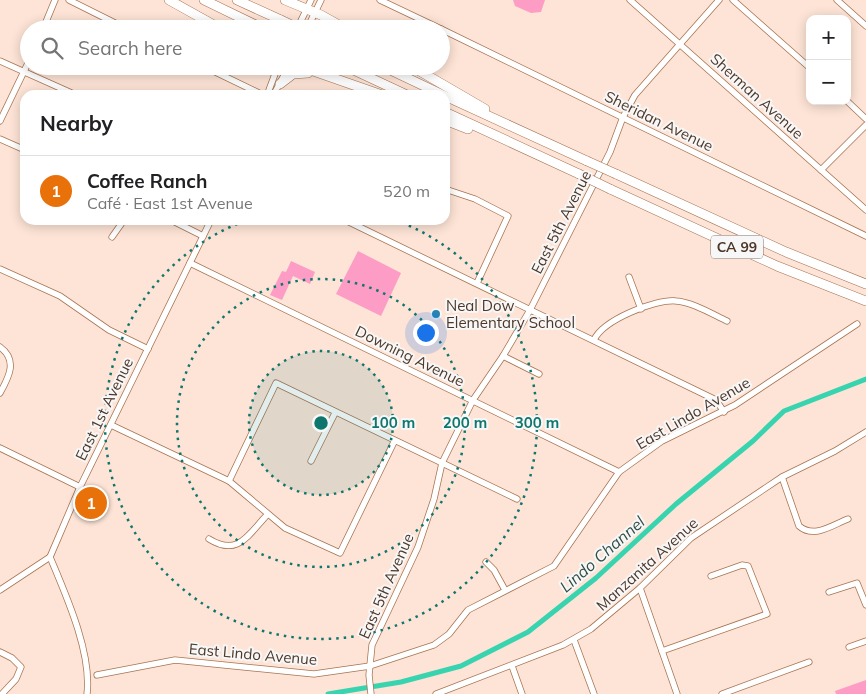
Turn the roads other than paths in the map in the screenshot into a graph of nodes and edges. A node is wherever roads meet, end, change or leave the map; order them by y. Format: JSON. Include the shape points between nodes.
{"nodes":[{"id":1,"x":55,"y":0,"type":"edge"},
{"id":2,"x":69,"y":0,"type":"edge"},
{"id":3,"x":169,"y":0,"type":"edge"},
{"id":4,"x":204,"y":0,"type":"edge"},
{"id":5,"x":237,"y":0,"type":"edge"},
{"id":6,"x":285,"y":0,"type":"edge"},
{"id":7,"x":301,"y":0,"type":"edge"},
{"id":8,"x":311,"y":0,"type":"edge"},
{"id":9,"x":321,"y":0,"type":"edge"},
{"id":10,"x":380,"y":0,"type":"edge"},
{"id":11,"x":630,"y":0,"type":"edge"},
{"id":12,"x":719,"y":0,"type":"edge"},
{"id":13,"x":733,"y":0,"type":"edge"},
{"id":14,"x":837,"y":0,"type":"edge"},
{"id":15,"x":311,"y":11,"type":"junction"},
{"id":16,"x":47,"y":20,"type":"edge"},
{"id":17,"x":109,"y":20,"type":"edge"},
{"id":18,"x":205,"y":20,"type":"edge"},
{"id":19,"x":245,"y":20,"type":"edge"},
{"id":20,"x":281,"y":20,"type":"edge"},
{"id":21,"x":304,"y":20,"type":"edge"},
{"id":22,"x":309,"y":20,"type":"edge"},
{"id":23,"x":328,"y":20,"type":"edge"},
{"id":24,"x":422,"y":20,"type":"edge"},
{"id":25,"x":866,"y":26,"type":"edge"},
{"id":26,"x":450,"y":33,"type":"edge"},
{"id":27,"x":679,"y":44,"type":"junction"},
{"id":28,"x":0,"y":61,"type":"edge"},
{"id":29,"x":806,"y":64,"type":"edge"},
{"id":30,"x":20,"y":70,"type":"edge"},
{"id":31,"x":23,"y":75,"type":"edge"},
{"id":32,"x":31,"y":75,"type":"edge"},
{"id":33,"x":222,"y":75,"type":"edge"},
{"id":34,"x":276,"y":75,"type":"edge"},
{"id":35,"x":284,"y":75,"type":"edge"},
{"id":36,"x":289,"y":75,"type":"edge"},
{"id":37,"x":319,"y":75,"type":"edge"},
{"id":38,"x":364,"y":75,"type":"edge"},
{"id":39,"x":401,"y":75,"type":"edge"},
{"id":40,"x":426,"y":75,"type":"edge"},
{"id":41,"x":280,"y":84,"type":"junction"},
{"id":42,"x":65,"y":90,"type":"edge"},
{"id":43,"x":253,"y":90,"type":"edge"},
{"id":44,"x":271,"y":90,"type":"edge"},
{"id":45,"x":275,"y":90,"type":"edge"},
{"id":46,"x":366,"y":90,"type":"edge"},
{"id":47,"x":396,"y":90,"type":"edge"},
{"id":48,"x":433,"y":90,"type":"edge"},
{"id":49,"x":450,"y":98,"type":"edge"},
{"id":50,"x":851,"y":105,"type":"edge"},
{"id":51,"x":450,"y":114,"type":"edge"},
{"id":52,"x":623,"y":117,"type":"junction"},
{"id":53,"x":866,"y":119,"type":"edge"},
{"id":54,"x":0,"y":121,"type":"edge"},
{"id":55,"x":450,"y":122,"type":"edge"},
{"id":56,"x":866,"y":125,"type":"edge"},
{"id":57,"x":515,"y":128,"type":"junction"},
{"id":58,"x":0,"y":139,"type":"edge"},
{"id":59,"x":505,"y":140,"type":"junction"},
{"id":60,"x":20,"y":148,"type":"edge"},
{"id":61,"x":821,"y":170,"type":"junction"},
{"id":62,"x":450,"y":192,"type":"edge"},
{"id":63,"x":866,"y":210,"type":"edge"},
{"id":64,"x":120,"y":225,"type":"edge"},
{"id":65,"x":181,"y":225,"type":"edge"},
{"id":66,"x":208,"y":225,"type":"edge"},
{"id":67,"x":356,"y":225,"type":"edge"},
{"id":68,"x":203,"y":236,"type":"junction"},
{"id":69,"x":866,"y":236,"type":"edge"},
{"id":70,"x":112,"y":237,"type":"dead end"},
{"id":71,"x":190,"y":264,"type":"junction"},
{"id":72,"x":0,"y":269,"type":"edge"},
{"id":73,"x":629,"y":277,"type":"dead end"},
{"id":74,"x":477,"y":282,"type":"junction"},
{"id":75,"x":866,"y":284,"type":"edge"},
{"id":76,"x":866,"y":300,"type":"edge"},
{"id":77,"x":642,"y":309,"type":"junction"},
{"id":78,"x":530,"y":310,"type":"junction"},
{"id":79,"x":726,"y":321,"type":"dead end"},
{"id":80,"x":857,"y":324,"type":"dead end"},
{"id":81,"x":594,"y":340,"type":"junction"},
{"id":82,"x":0,"y":347,"type":"edge"},
{"id":83,"x":148,"y":349,"type":"junction"},
{"id":84,"x":503,"y":356,"type":"junction"},
{"id":85,"x":539,"y":374,"type":"dead end"},
{"id":86,"x":0,"y":393,"type":"edge"},
{"id":87,"x":473,"y":400,"type":"junction"},
{"id":88,"x":724,"y":412,"type":"junction"},
{"id":89,"x":336,"y":413,"type":"junction"},
{"id":90,"x":111,"y":425,"type":"junction"},
{"id":91,"x":866,"y":432,"type":"edge"},
{"id":92,"x":394,"y":442,"type":"junction"},
{"id":93,"x":0,"y":448,"type":"edge"},
{"id":94,"x":311,"y":461,"type":"dead end"},
{"id":95,"x":442,"y":464,"type":"junction"},
{"id":96,"x":619,"y":472,"type":"junction"},
{"id":97,"x":782,"y":477,"type":"junction"},
{"id":98,"x":228,"y":482,"type":"junction"},
{"id":99,"x":80,"y":487,"type":"junction"},
{"id":100,"x":517,"y":499,"type":"dead end"},
{"id":101,"x":267,"y":515,"type":"junction"},
{"id":102,"x":848,"y":519,"type":"dead end"},
{"id":103,"x":209,"y":539,"type":"dead end"},
{"id":104,"x":50,"y":557,"type":"junction"},
{"id":105,"x":486,"y":562,"type":"dead end"},
{"id":106,"x":711,"y":576,"type":"dead end"},
{"id":107,"x":640,"y":588,"type":"junction"},
{"id":108,"x":0,"y":590,"type":"edge"},
{"id":109,"x":505,"y":590,"type":"junction"},
{"id":110,"x":829,"y":592,"type":"dead end"},
{"id":111,"x":866,"y":605,"type":"edge"},
{"id":112,"x":574,"y":640,"type":"junction"},
{"id":113,"x":866,"y":642,"type":"edge"},
{"id":114,"x":849,"y":647,"type":"dead end"},
{"id":115,"x":662,"y":651,"type":"junction"},
{"id":116,"x":0,"y":652,"type":"edge"},
{"id":117,"x":809,"y":662,"type":"dead end"},
{"id":118,"x":370,"y":666,"type":"junction"},
{"id":119,"x":512,"y":666,"type":"junction"},
{"id":120,"x":97,"y":675,"type":"dead end"},
{"id":121,"x":451,"y":692,"type":"edge"},
{"id":122,"x":2,"y":694,"type":"edge"},
{"id":123,"x":87,"y":694,"type":"edge"},
{"id":124,"x":371,"y":694,"type":"edge"},
{"id":125,"x":436,"y":694,"type":"edge"},
{"id":126,"x":522,"y":694,"type":"edge"},
{"id":127,"x":594,"y":694,"type":"edge"},
{"id":128,"x":677,"y":694,"type":"edge"},
{"id":129,"x":722,"y":694,"type":"edge"}],
"edges":[{"from":1,"to":16,"type":"street"},
{"from":2,"to":17,"type":"street"},
{"from":3,"to":18,"type":"highway"},
{"from":4,"to":19,"type":"highway"},
{"from":5,"to":20,"type":"highway","bridge":true},
{"from":6,"to":7,"type":"highway"},
{"from":6,"to":15,"type":"highway"},
{"from":8,"to":15,"type":"street"},
{"from":9,"to":15,"type":"street"},
{"from":10,"to":24,"type":"street","name":"Sheridan Avenue"},
{"from":11,"to":27,"type":"street","name":"Sherman Avenue"},
{"from":12,"to":27,"type":"street","name":"East 5th Avenue"},
{"from":13,"to":29,"type":"street"},
{"from":14,"to":25,"type":"street"},
{"from":15,"to":21,"type":"street"},
{"from":15,"to":22,"type":"street"},
{"from":15,"to":23,"type":"highway"},
{"from":26,"to":52,"type":"street","name":"Sheridan Avenue"},
{"from":27,"to":52,"type":"street","name":"East 5th Avenue","via":[[639,90]]},
{"from":27,"to":61,"type":"street","name":"Sherman Avenue"},
{"from":28,"to":30,"type":"street"},
{"from":31,"to":54,"type":"street"},
{"from":32,"to":42,"type":"street"},
{"from":33,"to":43,"type":"street"},
{"from":34,"to":44,"type":"street"},
{"from":35,"to":41,"type":"street"},
{"from":36,"to":41,"type":"highway"},
{"from":37,"to":46,"type":"highway"},
{"from":38,"to":47,"type":"highway"},
{"from":39,"to":48,"type":"highway","number":"CA 99"},
{"from":40,"to":57,"type":"highway"},
{"from":41,"to":45,"type":"street"},
{"from":49,"to":57,"type":"highway","number":"CA 99"},
{"from":50,"to":53,"type":"street"},
{"from":51,"to":59,"type":"highway","number":"CA 99"},
{"from":52,"to":69,"type":"street","name":"Sheridan Avenue"},
{"from":52,"to":78,"type":"street","name":"East 5th Avenue","via":[[610,152]]},
{"from":55,"to":59,"type":"highway"},
{"from":56,"to":61,"type":"street"},
{"from":57,"to":75,"type":"highway","number":"CA 99","bridge":true,"via":[[786,252]]},
{"from":58,"to":60,"type":"street"},
{"from":59,"to":76,"type":"highway","number":"CA 99","bridge":true,"via":[[777,266]]},
{"from":61,"to":63,"type":"street","name":"Sherman Avenue"},
{"from":62,"to":74,"type":"street","via":[[475,199],[508,216]]},
{"from":64,"to":70,"type":"street"},
{"from":65,"to":68,"type":"street"},
{"from":66,"to":68,"type":"street","name":"East 1st Avenue"},
{"from":67,"to":74,"type":"street"},
{"from":68,"to":71,"type":"street","name":"East 1st Avenue"},
{"from":71,"to":83,"type":"street","name":"East 1st Avenue"},
{"from":71,"to":87,"type":"street","name":"Downing Avenue"},
{"from":72,"to":83,"type":"street","via":[[60,296],[109,330]]},
{"from":73,"to":77,"type":"street"},
{"from":74,"to":78,"type":"street"},
{"from":77,"to":79,"type":"street","via":[[676,301]]},
{"from":77,"to":81,"type":"street","via":[[611,322]]},
{"from":78,"to":81,"type":"street"},
{"from":78,"to":84,"type":"street","name":"East 5th Avenue"},
{"from":80,"to":88,"type":"street","name":"East Lindo Avenue"},
{"from":81,"to":88,"type":"street","via":[[716,400]]},
{"from":82,"to":86,"type":"street","via":[[12,366]]},
{"from":83,"to":90,"type":"street","name":"East 1st Avenue"},
{"from":84,"to":85,"type":"street"},
{"from":84,"to":87,"type":"street","name":"East 5th Avenue"},
{"from":87,"to":95,"type":"street","name":"East 5th Avenue"},
{"from":87,"to":96,"type":"street","name":"Downing Avenue"},
{"from":88,"to":96,"type":"street","name":"East Lindo Avenue","via":[[662,441]]},
{"from":89,"to":92,"type":"street"},
{"from":89,"to":94,"type":"street"},
{"from":89,"to":98,"type":"street","via":[[276,383]]},
{"from":90,"to":98,"type":"street"},
{"from":90,"to":99,"type":"street","name":"East 1st Avenue"},
{"from":91,"to":97,"type":"street","name":"Manzanita Avenue"},
{"from":92,"to":95,"type":"street"},
{"from":92,"to":101,"type":"street","via":[[340,554],[296,534]]},
{"from":93,"to":99,"type":"street"},
{"from":95,"to":100,"type":"street"},
{"from":95,"to":118,"type":"street","name":"East 5th Avenue","via":[[427,522],[377,632]]},
{"from":96,"to":109,"type":"street","name":"East Lindo Avenue","via":[[558,562]]},
{"from":97,"to":102,"type":"street","via":[[800,526],[806,532],[814,533]]},
{"from":97,"to":107,"type":"street","name":"Manzanita Avenue","via":[[691,538]]},
{"from":98,"to":101,"type":"street"},
{"from":99,"to":104,"type":"street","name":"East 1st Avenue"},
{"from":101,"to":103,"type":"street","via":[[237,544],[226,546]]},
{"from":104,"to":108,"type":"street"},
{"from":104,"to":123,"type":"street","via":[[86,656]]},
{"from":105,"to":109,"type":"street"},
{"from":106,"to":115,"type":"street","via":[[742,564],[748,566],[767,614]]},
{"from":107,"to":112,"type":"street","name":"Manzanita Avenue","via":[[603,621]]},
{"from":107,"to":115,"type":"street"},
{"from":109,"to":118,"type":"street","name":"East Lindo Avenue","via":[[468,610],[449,634],[434,646]]},
{"from":110,"to":111,"type":"street","via":[[857,583]]},
{"from":112,"to":119,"type":"street","name":"Manzanita Avenue"},
{"from":112,"to":127,"type":"street"},
{"from":113,"to":114,"type":"street"},
{"from":115,"to":128,"type":"street"},
{"from":116,"to":122,"type":"street","via":[[21,667],[16,679]]},
{"from":117,"to":129,"type":"street"},
{"from":118,"to":120,"type":"street","name":"East Lindo Avenue","via":[[314,674],[175,660]]},
{"from":118,"to":124,"type":"street","name":"East 5th Avenue"},
{"from":119,"to":121,"type":"street","name":"Manzanita Avenue"},
{"from":119,"to":126,"type":"street"},
{"from":121,"to":125,"type":"street","name":"Manzanita Avenue"}]}
